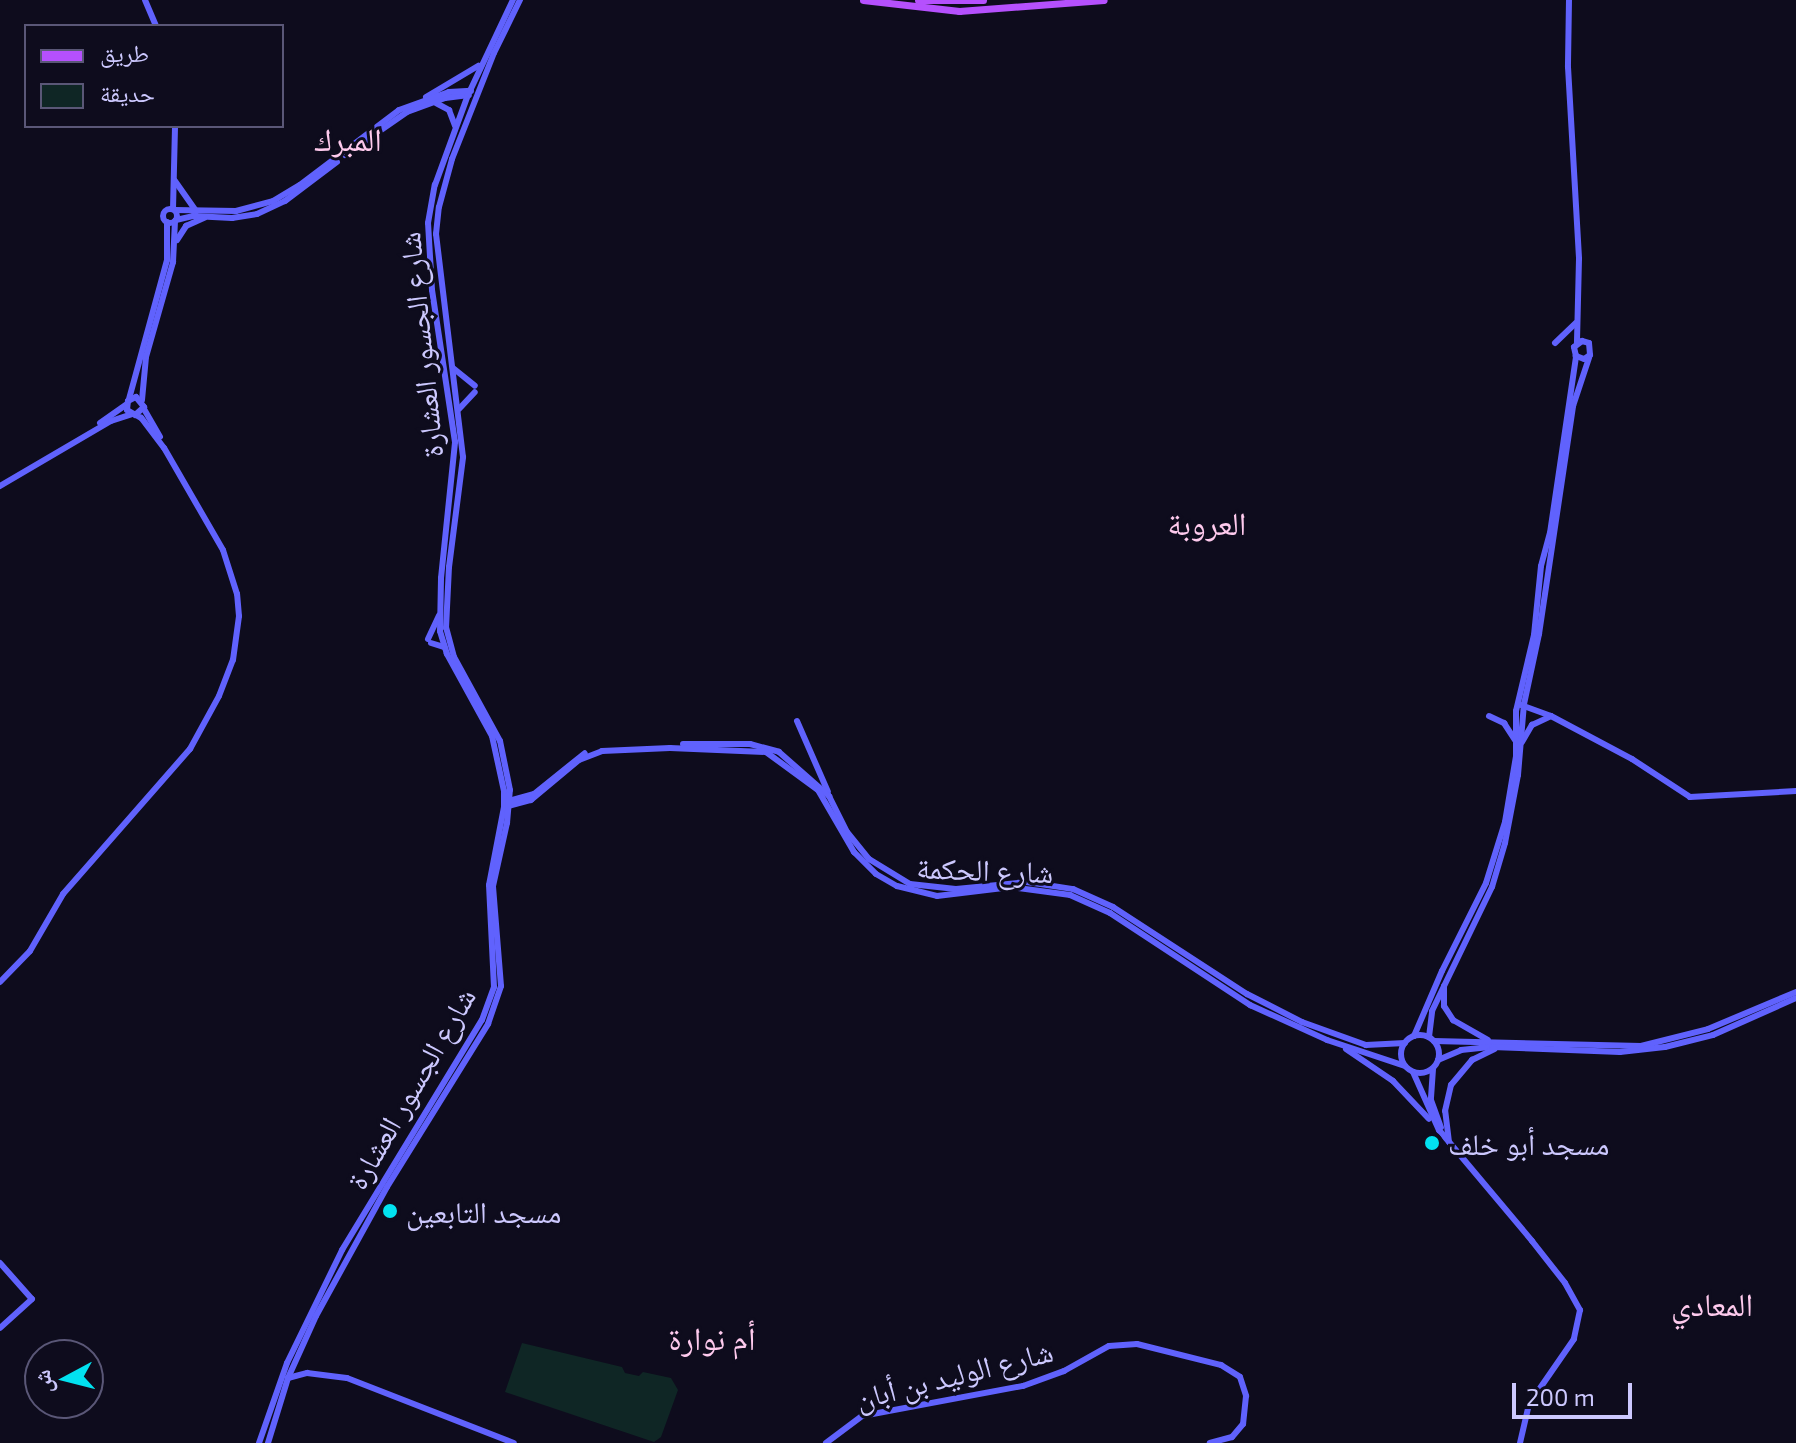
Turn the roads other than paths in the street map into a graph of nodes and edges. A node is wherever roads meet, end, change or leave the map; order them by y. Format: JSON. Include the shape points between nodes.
{"nodes":[{"id":1,"x":145,"y":0,"type":"edge"},
{"id":2,"x":513,"y":0,"type":"edge"},
{"id":3,"x":520,"y":0,"type":"edge"},
{"id":4,"x":863,"y":0,"type":"edge"},
{"id":5,"x":918,"y":0,"type":"edge"},
{"id":6,"x":983,"y":0,"type":"edge"},
{"id":7,"x":1104,"y":0,"type":"edge"},
{"id":8,"x":1568,"y":1,"type":"edge"},
{"id":9,"x":155,"y":24,"type":"edge"},
{"id":10,"x":481,"y":63,"type":"junction"},
{"id":11,"x":469,"y":93,"type":"junction"},
{"id":12,"x":477,"y":96,"type":"junction"},
{"id":13,"x":433,"y":102,"type":"junction"},
{"id":14,"x":415,"y":104,"type":"junction"},
{"id":15,"x":175,"y":128,"type":"edge"},
{"id":16,"x":454,"y":132,"type":"junction"},
{"id":17,"x":174,"y":179,"type":"junction"},
{"id":18,"x":172,"y":209,"type":"junction"},
{"id":19,"x":196,"y":211,"type":"junction"},
{"id":20,"x":208,"y":217,"type":"junction"},
{"id":21,"x":173,"y":221,"type":"junction"},
{"id":22,"x":175,"y":243,"type":"junction"},
{"id":23,"x":1577,"y":319,"type":"junction"},
{"id":24,"x":1586,"y":341,"type":"junction"},
{"id":25,"x":1555,"y":343,"type":"dead end"},
{"id":26,"x":1577,"y":343,"type":"junction"},
{"id":27,"x":1590,"y":355,"type":"junction"},
{"id":28,"x":1576,"y":356,"type":"junction"},
{"id":29,"x":453,"y":368,"type":"junction"},
{"id":30,"x":447,"y":388,"type":"junction"},
{"id":31,"x":456,"y":388,"type":"junction"},
{"id":32,"x":142,"y":400,"type":"junction"},
{"id":33,"x":128,"y":402,"type":"junction"},
{"id":34,"x":144,"y":409,"type":"junction"},
{"id":35,"x":459,"y":409,"type":"junction"},
{"id":36,"x":134,"y":415,"type":"junction"},
{"id":37,"x":72,"y":443,"type":"junction"},
{"id":38,"x":164,"y":448,"type":"junction"},
{"id":39,"x":0,"y":486,"type":"edge"},
{"id":40,"x":439,"y":615,"type":"junction"},
{"id":41,"x":444,"y":647,"type":"junction"},
{"id":42,"x":1520,"y":707,"type":"junction"},
{"id":43,"x":1489,"y":716,"type":"dead end"},
{"id":44,"x":1551,"y":716,"type":"junction"},
{"id":45,"x":797,"y":721,"type":"dead end"},
{"id":46,"x":1518,"y":744,"type":"junction"},
{"id":47,"x":510,"y":790,"type":"junction"},
{"id":48,"x":1796,"y":791,"type":"edge"},
{"id":49,"x":829,"y":796,"type":"junction"},
{"id":50,"x":525,"y":800,"type":"junction"},
{"id":51,"x":507,"y":804,"type":"junction"},
{"id":52,"x":507,"y":823,"type":"junction"},
{"id":53,"x":1445,"y":981,"type":"junction"},
{"id":54,"x":0,"y":982,"type":"edge"},
{"id":55,"x":1796,"y":992,"type":"edge"},
{"id":56,"x":1796,"y":998,"type":"edge"},
{"id":57,"x":1414,"y":1036,"type":"junction"},
{"id":58,"x":1431,"y":1039,"type":"junction"},
{"id":59,"x":1491,"y":1041,"type":"junction"},
{"id":60,"x":1405,"y":1043,"type":"junction"},
{"id":61,"x":1336,"y":1044,"type":"junction"},
{"id":62,"x":1501,"y":1047,"type":"junction"},
{"id":63,"x":1438,"y":1060,"type":"junction"},
{"id":64,"x":1405,"y":1066,"type":"junction"},
{"id":65,"x":1433,"y":1069,"type":"junction"},
{"id":66,"x":1413,"y":1072,"type":"junction"},
{"id":67,"x":1439,"y":1130,"type":"junction"},
{"id":68,"x":1450,"y":1145,"type":"junction"},
{"id":69,"x":0,"y":1263,"type":"edge"},
{"id":70,"x":313,"y":1314,"type":"junction"},
{"id":71,"x":0,"y":1328,"type":"edge"},
{"id":72,"x":294,"y":1362,"type":"junction"},
{"id":73,"x":307,"y":1373,"type":"junction"},
{"id":74,"x":288,"y":1378,"type":"junction"},
{"id":75,"x":259,"y":1443,"type":"edge"},
{"id":76,"x":268,"y":1443,"type":"edge"},
{"id":77,"x":514,"y":1443,"type":"edge"},
{"id":78,"x":826,"y":1443,"type":"edge"},
{"id":79,"x":1210,"y":1443,"type":"edge"},
{"id":80,"x":1520,"y":1443,"type":"edge"}],
"edges":[{"from":1,"to":9,"type":"street"},
{"from":2,"to":10,"type":"street","name":"شارع الجسور العشارة"},
{"from":3,"to":12,"type":"street","name":"شارع الجسور العشارة"},
{"from":4,"to":7,"type":"main road","via":[[959,11]]},
{"from":5,"to":6,"type":"main road"},
{"from":8,"to":23,"type":"street"},
{"from":10,"to":11,"type":"street","name":"شارع الجسور العشارة"},
{"from":10,"to":14,"type":"street"},
{"from":11,"to":12,"type":"street"},
{"from":11,"to":13,"type":"street"},
{"from":11,"to":14,"type":"street","via":[[455,91]]},
{"from":11,"to":16,"type":"street","name":"شارع الجسور العشارة"},
{"from":12,"to":29,"type":"street","name":"شارع الجسور العشارة","via":[[446,175],[437,219],[437,264]]},
{"from":13,"to":16,"type":"street","via":[[451,112]]},
{"from":13,"to":20,"type":"street","via":[[384,125],[269,210],[247,217]]},
{"from":14,"to":19,"type":"street","via":[[384,119],[273,201],[236,211]]},
{"from":15,"to":17,"type":"street"},
{"from":16,"to":30,"type":"street","name":"شارع الجسور العشارة","via":[[428,223]]},
{"from":17,"to":18,"type":"street"},
{"from":17,"to":19,"type":"street"},
{"from":18,"to":19,"type":"street"},
{"from":18,"to":21,"type":"street"},
{"from":18,"to":21,"type":"street","via":[[162,216]]},
{"from":20,"to":21,"type":"street"},
{"from":20,"to":22,"type":"street","via":[[186,226]]},
{"from":21,"to":22,"type":"street"},
{"from":21,"to":33,"type":"street"},
{"from":22,"to":32,"type":"street","via":[[146,357]]},
{"from":23,"to":24,"type":"street"},
{"from":23,"to":25,"type":"street"},
{"from":23,"to":26,"type":"street"},
{"from":24,"to":26,"type":"street"},
{"from":24,"to":27,"type":"street"},
{"from":26,"to":28,"type":"street"},
{"from":27,"to":28,"type":"street"},
{"from":27,"to":42,"type":"street","via":[[1573,406],[1539,634]]},
{"from":28,"to":42,"type":"street"},
{"from":29,"to":31,"type":"street","name":"شارع الجسور العشارة"},
{"from":29,"to":35,"type":"street","via":[[475,389]]},
{"from":30,"to":31,"type":"street"},
{"from":30,"to":40,"type":"street","name":"شارع الجسور العشارة","via":[[455,455]]},
{"from":31,"to":35,"type":"street","name":"شارع الجسور العشارة"},
{"from":32,"to":33,"type":"street"},
{"from":32,"to":34,"type":"street"},
{"from":33,"to":36,"type":"street"},
{"from":33,"to":37,"type":"street"},
{"from":34,"to":36,"type":"street"},
{"from":34,"to":38,"type":"street"},
{"from":35,"to":47,"type":"street","name":"شارع الجسور العشارة","via":[[463,467],[446,628],[454,657],[500,741]]},
{"from":36,"to":37,"type":"street","via":[[116,418]]},
{"from":36,"to":38,"type":"street"},
{"from":37,"to":39,"type":"street"},
{"from":38,"to":54,"type":"street","via":[[223,550],[238,605],[233,660],[190,749],[63,894],[30,951]]},
{"from":40,"to":41,"type":"street","name":"شارع الجسور العشارة"},
{"from":40,"to":41,"type":"street","via":[[430,641]]},
{"from":41,"to":51,"type":"street","name":"شارع الجسور العشارة","via":[[496,746]]},
{"from":42,"to":44,"type":"street"},
{"from":42,"to":46,"type":"street"},
{"from":43,"to":46,"type":"street","via":[[1506,726]]},
{"from":44,"to":46,"type":"street","via":[[1532,725]]},
{"from":44,"to":48,"type":"street","via":[[1690,797]]},
{"from":45,"to":49,"type":"street"},
{"from":46,"to":53,"type":"street","via":[[1510,823],[1492,887]]},
{"from":46,"to":57,"type":"street","via":[[1493,864]]},
{"from":47,"to":50,"type":"street"},
{"from":47,"to":51,"type":"street","name":"شارع الجسور العشارة"},
{"from":49,"to":50,"type":"street","name":"شارع الحكمة","via":[[779,752],[721,743],[589,751]]},
{"from":49,"to":60,"type":"street","name":"شارع الحكمة","via":[[856,845],[898,879],[931,889],[1027,882],[1073,889],[1113,907],[1247,994],[1302,1022],[1366,1045]]},
{"from":50,"to":51,"type":"street","name":"شارع الحكمة"},
{"from":50,"to":52,"type":"street"},
{"from":50,"to":61,"type":"street","name":"شارع الحكمة","via":[[549,789],[579,760],[602,751],[766,752],[818,790],[854,852],[897,886],[937,896],[1026,887],[1081,899],[1142,932],[1250,1005]]},
{"from":51,"to":52,"type":"street","name":"شارع الجسور العشارة"},
{"from":51,"to":70,"type":"street","name":"شارع الجسور العشارة","via":[[489,877],[495,972],[486,1012],[367,1206]]},
{"from":52,"to":70,"type":"street","name":"شارع الجسور العشارة","via":[[494,879],[501,979],[493,1014]]},
{"from":53,"to":58,"type":"street","via":[[1432,1011]]},
{"from":53,"to":59,"type":"street","via":[[1444,1006],[1453,1020]]},
{"from":55,"to":59,"type":"street","via":[[1708,1029],[1641,1046]]},
{"from":56,"to":62,"type":"street","via":[[1722,1031],[1665,1047],[1620,1052]]},
{"from":57,"to":58,"type":"street"},
{"from":57,"to":60,"type":"street"},
{"from":58,"to":59,"type":"street"},
{"from":58,"to":63,"type":"street","via":[[1439,1050]]},
{"from":60,"to":64,"type":"street"},
{"from":61,"to":64,"type":"street","name":"شارع الحكمة"},
{"from":61,"to":67,"type":"street","via":[[1393,1081]]},
{"from":62,"to":63,"type":"street","via":[[1461,1050]]},
{"from":62,"to":68,"type":"street","via":[[1472,1060],[1456,1077],[1446,1104]]},
{"from":63,"to":65,"type":"street"},
{"from":64,"to":66,"type":"street"},
{"from":65,"to":66,"type":"street"},
{"from":65,"to":68,"type":"street","via":[[1432,1107]]},
{"from":66,"to":67,"type":"street"},
{"from":67,"to":68,"type":"street"},
{"from":68,"to":80,"type":"street","via":[[1532,1241],[1580,1310],[1574,1339],[1529,1404]]},
{"from":69,"to":71,"type":"street","via":[[32,1299]]},
{"from":70,"to":72,"type":"street","name":"شارع الجسور العشارة"},
{"from":70,"to":75,"type":"street","name":"شارع الجسور العشارة","via":[[283,1372]]},
{"from":72,"to":73,"type":"street"},
{"from":72,"to":74,"type":"street","name":"شارع الجسور العشارة"},
{"from":73,"to":74,"type":"street"},
{"from":73,"to":77,"type":"street","via":[[358,1382]]},
{"from":74,"to":76,"type":"street","name":"شارع الجسور العشارة"},
{"from":78,"to":79,"type":"street","name":"شارع الوليد بن أبان","via":[[862,1416],[1023,1386],[1109,1346],[1137,1344],[1221,1365],[1240,1377],[1246,1396],[1243,1424],[1232,1437]]}]}
